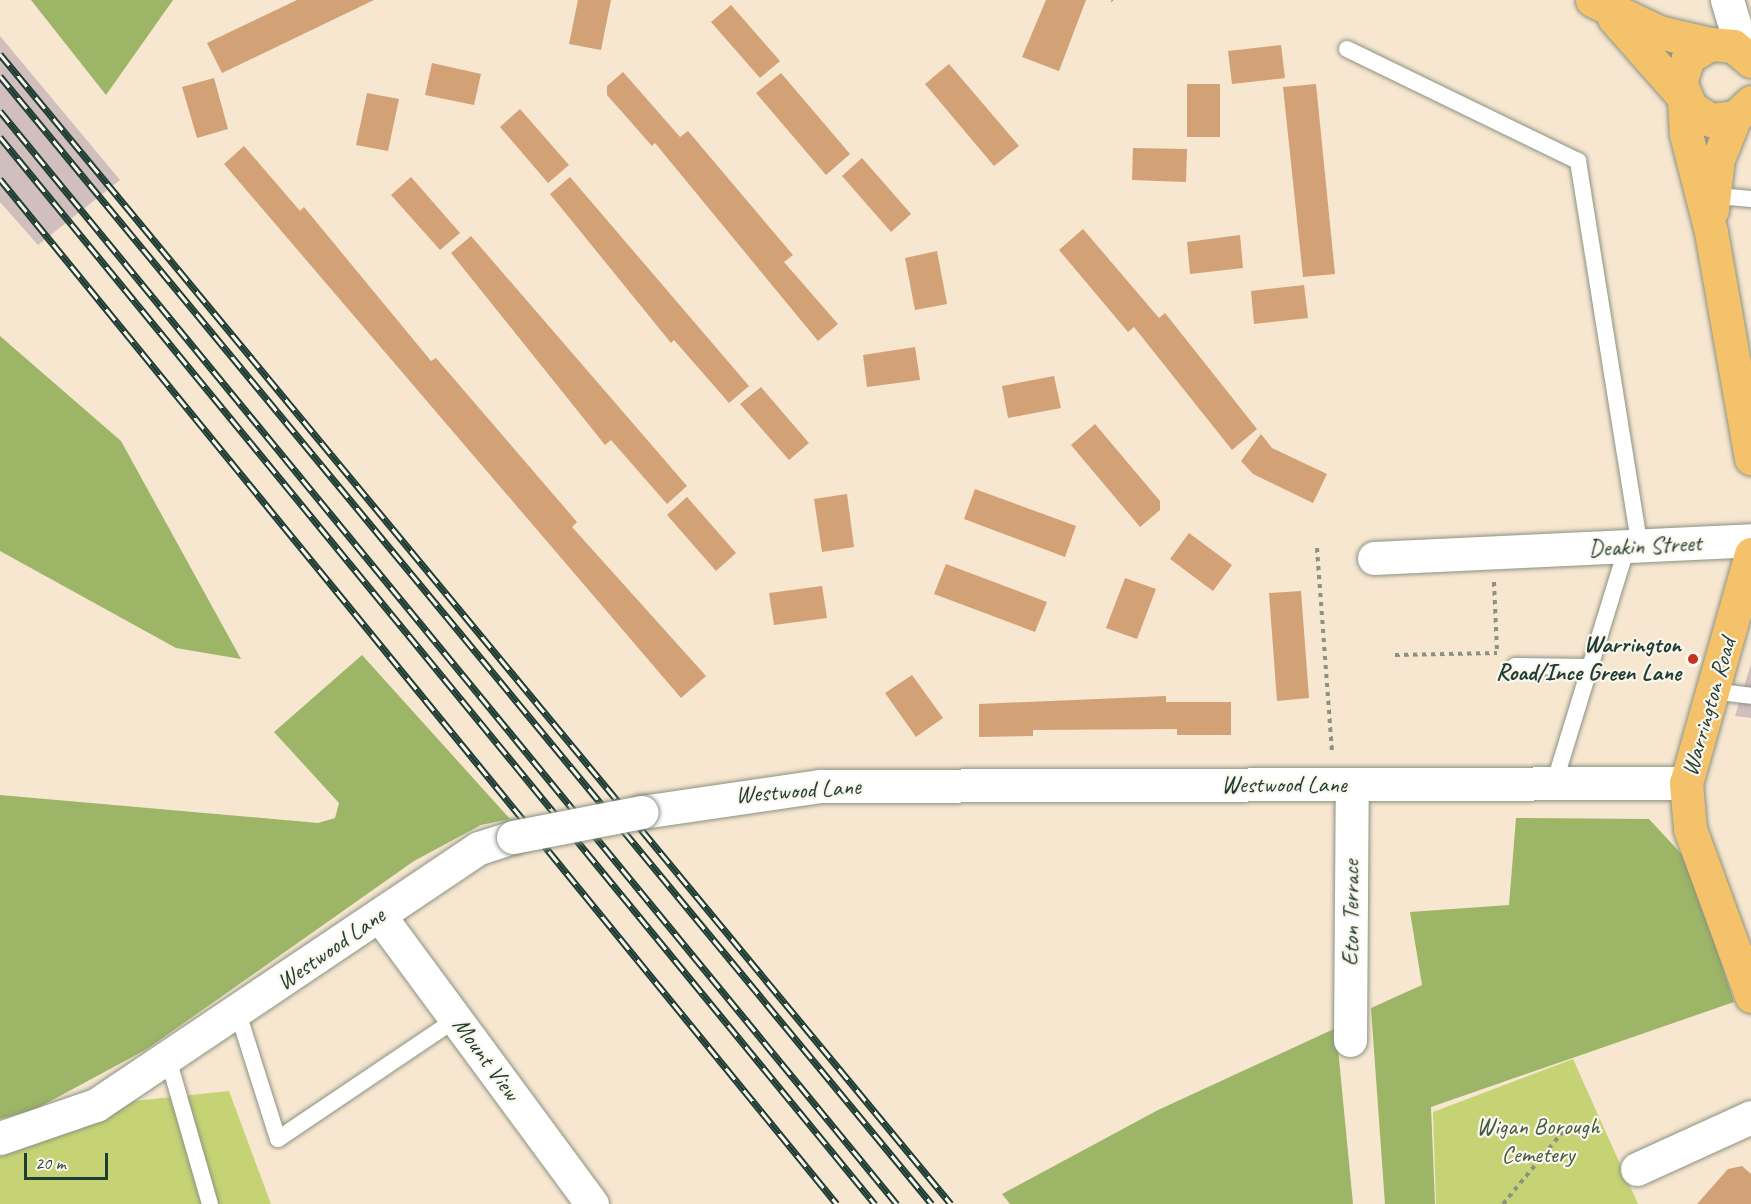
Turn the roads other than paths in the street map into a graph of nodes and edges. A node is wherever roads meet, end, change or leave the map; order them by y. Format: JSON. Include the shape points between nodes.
{"nodes":[{"id":1,"x":1727,"y":0,"type":"edge"},
{"id":2,"x":1597,"y":3,"type":"edge"},
{"id":3,"x":1710,"y":44,"type":"junction"},
{"id":4,"x":1347,"y":50,"type":"dead end"},
{"id":5,"x":1749,"y":58,"type":"edge"},
{"id":6,"x":1683,"y":97,"type":"junction"},
{"id":7,"x":1744,"y":113,"type":"edge"},
{"id":8,"x":1706,"y":195,"type":"junction"},
{"id":9,"x":1751,"y":199,"type":"edge"},
{"id":10,"x":1751,"y":458,"type":"edge"},
{"id":11,"x":1751,"y":540,"type":"edge"},
{"id":12,"x":1633,"y":547,"type":"junction"},
{"id":13,"x":1751,"y":554,"type":"edge"},
{"id":14,"x":1374,"y":558,"type":"dead end"},
{"id":15,"x":1515,"y":666,"type":"road end"},
{"id":16,"x":1590,"y":667,"type":"junction"},
{"id":17,"x":1712,"y":691,"type":"junction"},
{"id":18,"x":1751,"y":696,"type":"edge"},
{"id":19,"x":1686,"y":783,"type":"junction"},
{"id":20,"x":1554,"y":784,"type":"junction"},
{"id":21,"x":1343,"y":785,"type":"junction"},
{"id":22,"x":379,"y":915,"type":"junction"},
{"id":23,"x":1751,"y":996,"type":"edge"},
{"id":24,"x":238,"y":1013,"type":"junction"},
{"id":25,"x":456,"y":1019,"type":"junction"},
{"id":26,"x":1350,"y":1040,"type":"dead end"},
{"id":27,"x":168,"y":1062,"type":"junction"},
{"id":28,"x":1751,"y":1117,"type":"edge"},
{"id":29,"x":0,"y":1138,"type":"edge"},
{"id":30,"x":1637,"y":1169,"type":"dead end"},
{"id":31,"x":210,"y":1204,"type":"edge"},
{"id":32,"x":592,"y":1204,"type":"edge"}],
"edges":[{"from":1,"to":5,"type":"street"},
{"from":2,"to":3,"type":"main road","via":[[1659,32]]},
{"from":2,"to":6,"type":"main road"},
{"from":3,"to":5,"type":"main road"},
{"from":3,"to":6,"type":"main road","via":[[1688,58],[1680,82]]},
{"from":4,"to":12,"type":"lane","via":[[1578,161]]},
{"from":6,"to":7,"type":"main road","via":[[1711,120]]},
{"from":6,"to":8,"type":"main road"},
{"from":7,"to":8,"type":"main road","via":[[1718,159]]},
{"from":8,"to":9,"type":"lane"},
{"from":8,"to":10,"type":"main road"},
{"from":11,"to":12,"type":"street","name":"Deakin Street"},
{"from":12,"to":14,"type":"street","name":"Deakin Street"},
{"from":12,"to":16,"type":"lane"},
{"from":13,"to":17,"type":"main road","name":"Warrington Road"},
{"from":15,"to":16,"type":"lane"},
{"from":16,"to":20,"type":"lane"},
{"from":17,"to":18,"type":"lane"},
{"from":17,"to":19,"type":"main road","name":"Warrington Road"},
{"from":19,"to":20,"type":"street","name":"Westwood Lane"},
{"from":19,"to":23,"type":"main road","name":"Warrington Road","via":[[1696,850]]},
{"from":20,"to":21,"type":"street","name":"Westwood Lane"},
{"from":21,"to":22,"type":"street","name":"Westwood Lane","bridge":true,"via":[[820,786],[642,812],[513,837],[479,848]]},
{"from":21,"to":26,"type":"street","name":"Eton Terrace"},
{"from":22,"to":24,"type":"street","name":"Westwood Lane"},
{"from":22,"to":25,"type":"street","name":"Mount View"},
{"from":24,"to":25,"type":"lane","via":[[278,1139]]},
{"from":24,"to":27,"type":"street","name":"Westwood Lane"},
{"from":25,"to":32,"type":"street","name":"Mount View"},
{"from":27,"to":29,"type":"street","name":"Westwood Lane","via":[[96,1105]]},
{"from":27,"to":31,"type":"lane"},
{"from":28,"to":30,"type":"street"}]}
